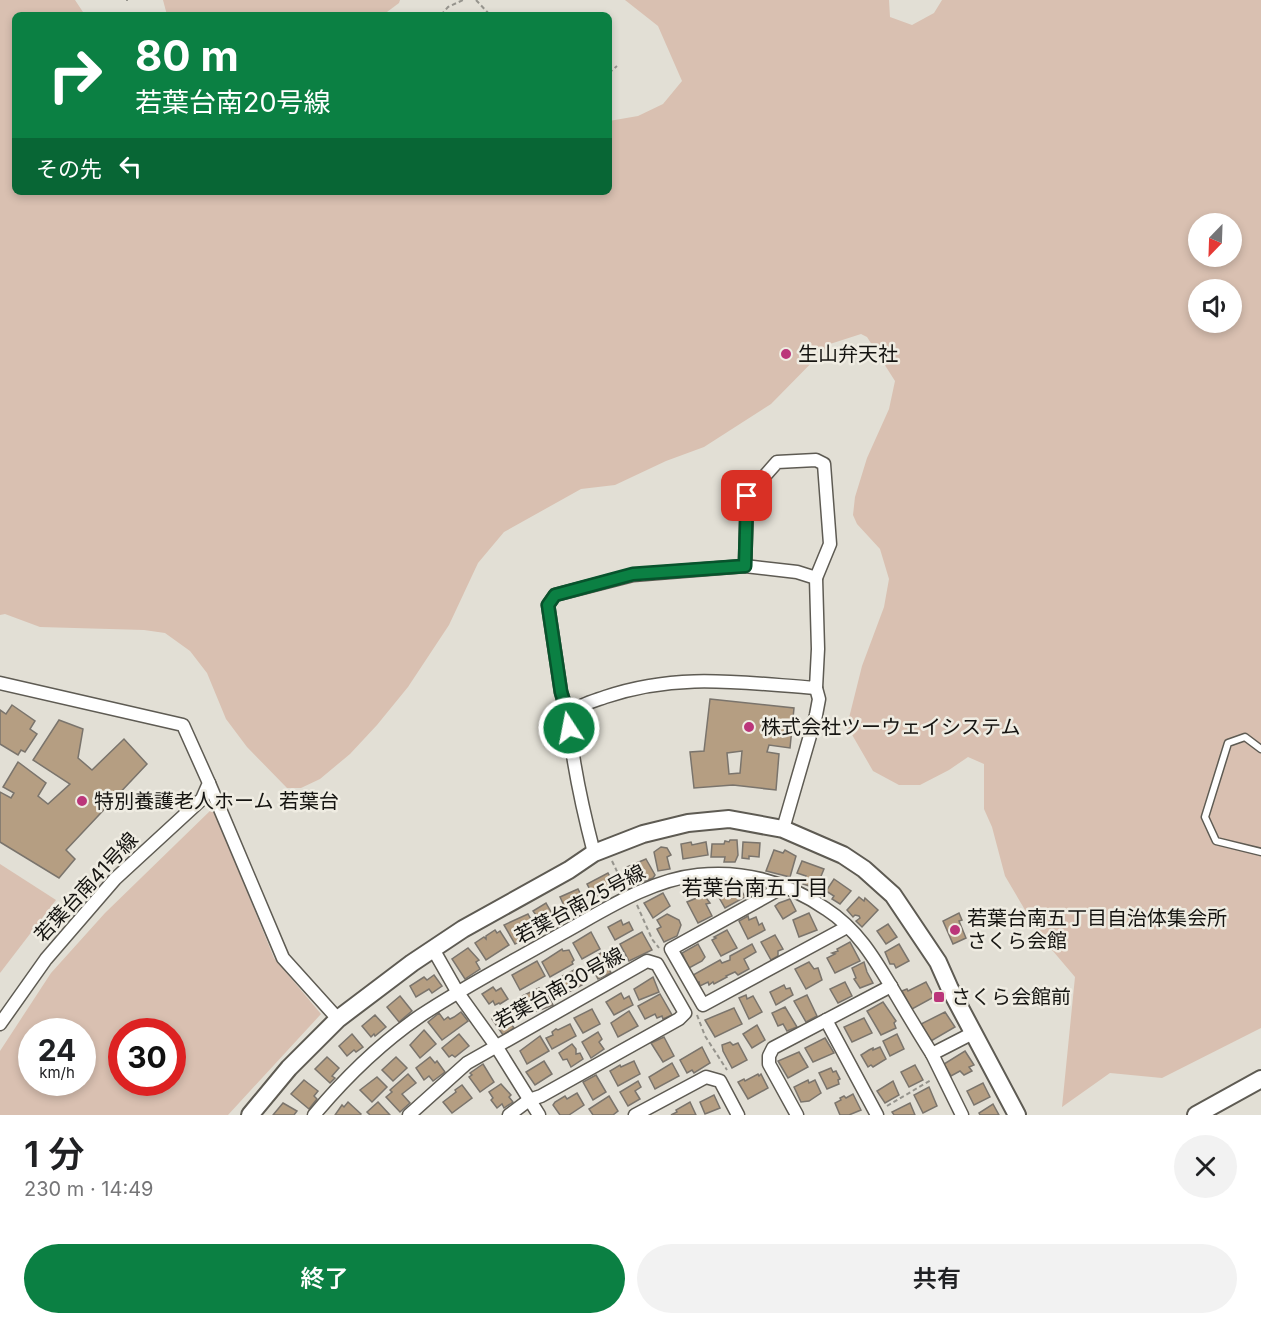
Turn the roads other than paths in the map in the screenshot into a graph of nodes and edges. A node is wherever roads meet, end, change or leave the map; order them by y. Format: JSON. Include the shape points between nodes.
{"nodes":[{"id":1,"x":745,"y":566,"type":"junction"},
{"id":2,"x":816,"y":578,"type":"junction"},
{"id":3,"x":0,"y":683,"type":"edge"},
{"id":4,"x":816,"y":688,"type":"junction"},
{"id":5,"x":568,"y":715,"type":"junction"},
{"id":6,"x":1261,"y":749,"type":"edge"},
{"id":7,"x":208,"y":783,"type":"junction"},
{"id":8,"x":783,"y":829,"type":"junction"},
{"id":9,"x":1261,"y":852,"type":"edge"},
{"id":10,"x":594,"y":853,"type":"junction"},
{"id":11,"x":785,"y":886,"type":"junction"},
{"id":12,"x":847,"y":927,"type":"junction"},
{"id":13,"x":433,"y":949,"type":"junction"},
{"id":14,"x":891,"y":986,"type":"junction"},
{"id":15,"x":458,"y":993,"type":"junction"},
{"id":16,"x":338,"y":1019,"type":"junction"},
{"id":17,"x":826,"y":1020,"type":"junction"},
{"id":18,"x":0,"y":1024,"type":"edge"},
{"id":19,"x":973,"y":1032,"type":"junction"},
{"id":20,"x":496,"y":1046,"type":"junction"},
{"id":21,"x":932,"y":1054,"type":"junction"},
{"id":22,"x":1261,"y":1079,"type":"edge"},
{"id":23,"x":529,"y":1100,"type":"junction"},
{"id":24,"x":876,"y":1114,"type":"edge"},
{"id":25,"x":250,"y":1115,"type":"edge"},
{"id":26,"x":314,"y":1115,"type":"edge"},
{"id":27,"x":409,"y":1115,"type":"edge"},
{"id":28,"x":509,"y":1115,"type":"edge"},
{"id":29,"x":539,"y":1115,"type":"edge"},
{"id":30,"x":635,"y":1115,"type":"edge"},
{"id":31,"x":738,"y":1115,"type":"edge"},
{"id":32,"x":797,"y":1115,"type":"edge"},
{"id":33,"x":962,"y":1115,"type":"edge"},
{"id":34,"x":1017,"y":1115,"type":"edge"},
{"id":35,"x":1196,"y":1115,"type":"edge"}],
"edges":[{"from":1,"to":2,"type":"street"},
{"from":1,"to":2,"type":"street","via":[[747,496],[777,462],[816,460],[825,464],[831,544]]},
{"from":1,"to":5,"type":"street","via":[[633,574],[555,595],[548,605]]},
{"from":2,"to":4,"type":"street"},
{"from":3,"to":7,"type":"street","via":[[183,725]]},
{"from":4,"to":5,"type":"street","via":[[733,680],[659,684],[618,692],[578,706]]},
{"from":4,"to":8,"type":"street","via":[[816,715]]},
{"from":5,"to":10,"type":"street","via":[[582,810]]},
{"from":6,"to":9,"type":"lane","via":[[1245,737],[1228,743],[1205,817],[1216,841]]},
{"from":7,"to":16,"type":"street","via":[[283,958]]},
{"from":7,"to":18,"type":"street","name":"若葉台南41号線","via":[[202,799],[115,879],[54,950]]},
{"from":8,"to":10,"type":"street","via":[[729,819],[688,823],[643,834]]},
{"from":8,"to":19,"type":"street","via":[[843,855],[893,895],[938,962]]},
{"from":10,"to":13,"type":"street"},
{"from":11,"to":12,"type":"street","name":"若葉台南25号線","via":[[829,910]]},
{"from":11,"to":12,"type":"street","via":[[670,949],[703,1005]]},
{"from":11,"to":15,"type":"street","name":"若葉台南25号線","via":[[758,877],[715,874],[670,880],[632,896]]},
{"from":12,"to":14,"type":"street","name":"若葉台南25号線","via":[[871,951]]},
{"from":13,"to":15,"type":"street"},
{"from":13,"to":16,"type":"street"},
{"from":14,"to":17,"type":"street"},
{"from":14,"to":21,"type":"street","name":"若葉台南25号線"},
{"from":15,"to":20,"type":"street"},
{"from":15,"to":26,"type":"street","name":"若葉台南25号線","via":[[419,1017],[370,1058]]},
{"from":16,"to":25,"type":"street","via":[[289,1068]]},
{"from":17,"to":24,"type":"street"},
{"from":17,"to":32,"type":"street","via":[[773,1048],[769,1056],[769,1064]]},
{"from":19,"to":21,"type":"street"},
{"from":19,"to":34,"type":"street"},
{"from":20,"to":23,"type":"street"},
{"from":20,"to":23,"type":"street","name":"若葉台南30号線","via":[[647,961],[657,964],[685,1013],[679,1020]]},
{"from":20,"to":27,"type":"street","via":[[467,1063]]},
{"from":21,"to":33,"type":"street","name":"若葉台南25号線"},
{"from":22,"to":35,"type":"street"},
{"from":23,"to":28,"type":"street"},
{"from":23,"to":29,"type":"street"},
{"from":30,"to":31,"type":"street","via":[[706,1077],[720,1081]]}]}
